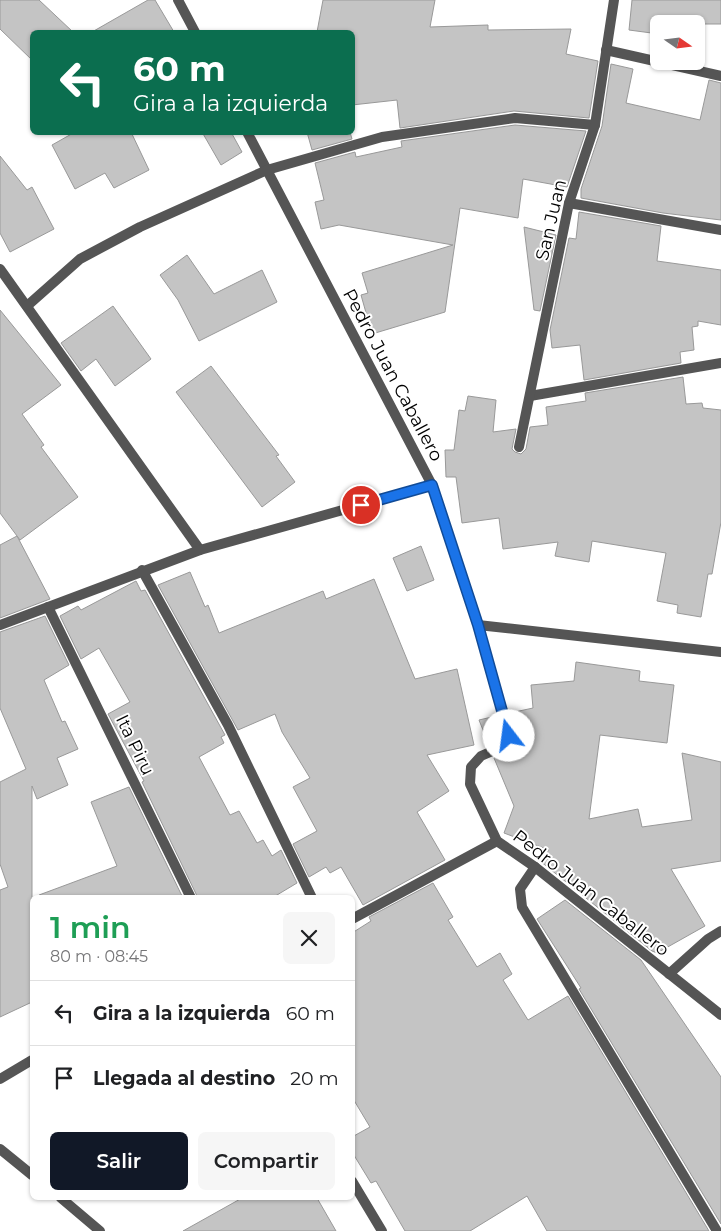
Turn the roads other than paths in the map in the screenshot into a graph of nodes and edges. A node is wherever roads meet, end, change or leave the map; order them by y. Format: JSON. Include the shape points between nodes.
{"nodes":[{"id":1,"x":178,"y":0,"type":"edge"},
{"id":2,"x":614,"y":0,"type":"edge"},
{"id":3,"x":194,"y":30,"type":"edge"},
{"id":4,"x":606,"y":50,"type":"junction"},
{"id":5,"x":721,"y":76,"type":"edge"},
{"id":6,"x":595,"y":126,"type":"junction"},
{"id":7,"x":249,"y":135,"type":"edge"},
{"id":8,"x":267,"y":170,"type":"junction"},
{"id":9,"x":569,"y":203,"type":"junction"},
{"id":10,"x":721,"y":230,"type":"edge"},
{"id":11,"x":0,"y":269,"type":"edge"},
{"id":12,"x":27,"y":306,"type":"junction"},
{"id":13,"x":721,"y":363,"type":"edge"},
{"id":14,"x":530,"y":396,"type":"junction"},
{"id":15,"x":519,"y":448,"type":"dead end"},
{"id":16,"x":432,"y":485,"type":"junction"},
{"id":17,"x":200,"y":550,"type":"junction"},
{"id":18,"x":142,"y":570,"type":"junction"},
{"id":19,"x":48,"y":607,"type":"junction"},
{"id":20,"x":0,"y":625,"type":"edge"},
{"id":21,"x":478,"y":625,"type":"junction"},
{"id":22,"x":721,"y":652,"type":"edge"},
{"id":23,"x":497,"y":841,"type":"junction"},
{"id":24,"x":535,"y":867,"type":"junction"},
{"id":25,"x":190,"y":895,"type":"edge"},
{"id":26,"x":311,"y":895,"type":"edge"},
{"id":27,"x":355,"y":917,"type":"edge"},
{"id":28,"x":721,"y":931,"type":"edge"},
{"id":29,"x":669,"y":974,"type":"junction"},
{"id":30,"x":721,"y":1014,"type":"edge"},
{"id":31,"x":30,"y":1061,"type":"edge"},
{"id":32,"x":0,"y":1079,"type":"edge"},
{"id":33,"x":0,"y":1149,"type":"edge"},
{"id":34,"x":30,"y":1173,"type":"edge"},
{"id":35,"x":355,"y":1186,"type":"edge"},
{"id":36,"x":63,"y":1200,"type":"edge"},
{"id":37,"x":100,"y":1231,"type":"edge"},
{"id":38,"x":382,"y":1231,"type":"edge"},
{"id":39,"x":717,"y":1231,"type":"edge"}],
"edges":[{"from":1,"to":3,"type":"street"},
{"from":2,"to":4,"type":"street","name":"San Juan"},
{"from":4,"to":5,"type":"street"},
{"from":4,"to":6,"type":"street","name":"San Juan"},
{"from":6,"to":8,"type":"street","via":[[515,118],[382,136]]},
{"from":6,"to":9,"type":"street","name":"San Juan"},
{"from":7,"to":8,"type":"street","name":"Pedro Juan Caballero"},
{"from":8,"to":12,"type":"street","via":[[140,227],[80,259]]},
{"from":8,"to":16,"type":"street","name":"Pedro Juan Caballero"},
{"from":9,"to":10,"type":"street"},
{"from":9,"to":14,"type":"street","name":"San Juan"},
{"from":11,"to":12,"type":"street"},
{"from":12,"to":17,"type":"street"},
{"from":13,"to":14,"type":"street"},
{"from":14,"to":15,"type":"street","name":"San Juan"},
{"from":16,"to":17,"type":"street"},
{"from":16,"to":21,"type":"street","name":"Pedro Juan Caballero"},
{"from":17,"to":18,"type":"street"},
{"from":18,"to":19,"type":"street"},
{"from":18,"to":26,"type":"street","via":[[228,726]]},
{"from":19,"to":20,"type":"street"},
{"from":19,"to":25,"type":"street","name":"Ita Piru"},
{"from":21,"to":22,"type":"street"},
{"from":21,"to":23,"type":"street","name":"Pedro Juan Caballero","via":[[509,736],[504,746],[481,756],[471,767],[470,784]]},
{"from":23,"to":24,"type":"street","name":"Pedro Juan Caballero"},
{"from":23,"to":27,"type":"street"},
{"from":24,"to":29,"type":"street","name":"Pedro Juan Caballero"},
{"from":24,"to":39,"type":"street","via":[[520,889],[522,907]]},
{"from":28,"to":29,"type":"street"},
{"from":29,"to":30,"type":"street","name":"Pedro Juan Caballero"},
{"from":31,"to":32,"type":"street"},
{"from":33,"to":34,"type":"street"},
{"from":35,"to":38,"type":"street"},
{"from":36,"to":37,"type":"street"}]}
